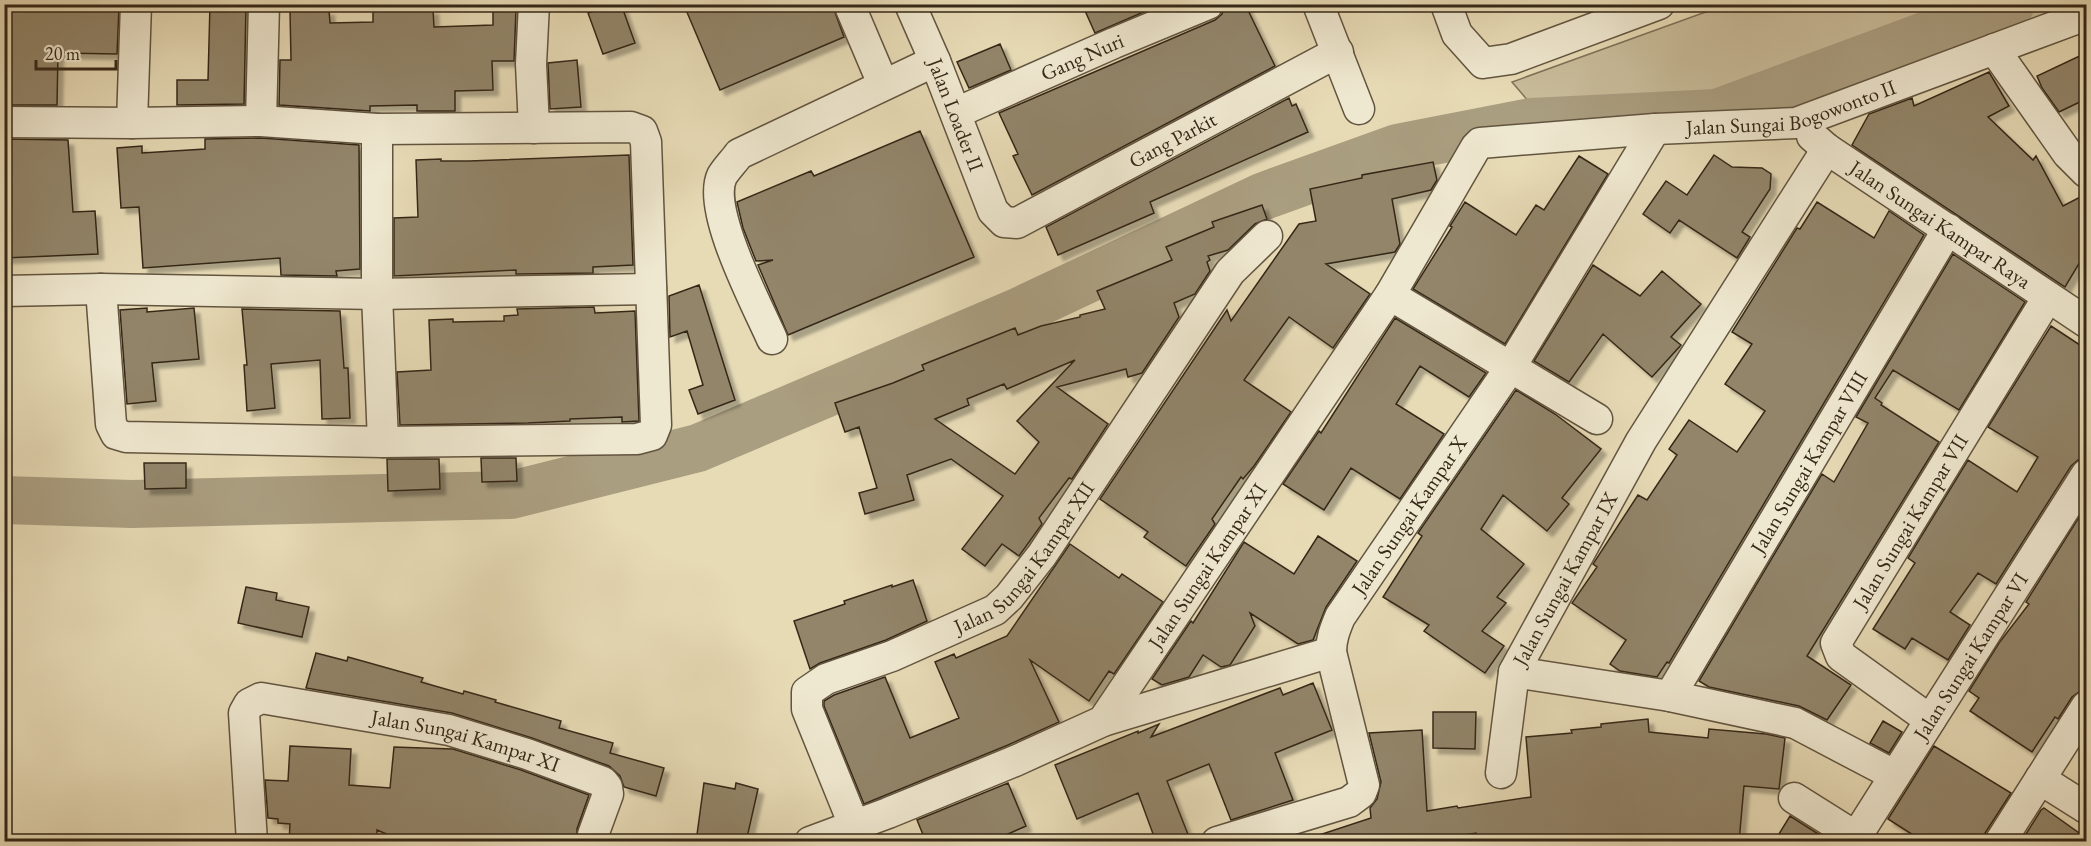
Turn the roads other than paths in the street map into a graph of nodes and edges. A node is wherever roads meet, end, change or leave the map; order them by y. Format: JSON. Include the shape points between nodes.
{"nodes":[{"id":1,"x":136,"y":4,"type":"edge"},
{"id":2,"x":264,"y":4,"type":"edge"},
{"id":3,"x":534,"y":4,"type":"edge"},
{"id":4,"x":849,"y":4,"type":"edge"},
{"id":5,"x":910,"y":4,"type":"edge"},
{"id":6,"x":1208,"y":4,"type":"edge"},
{"id":7,"x":1318,"y":4,"type":"edge"},
{"id":8,"x":1446,"y":4,"type":"edge"},
{"id":9,"x":1659,"y":4,"type":"edge"},
{"id":10,"x":2086,"y":15,"type":"edge"},
{"id":11,"x":1994,"y":49,"type":"junction"},
{"id":12,"x":1338,"y":52,"type":"junction"},
{"id":13,"x":935,"y":61,"type":"junction"},
{"id":14,"x":883,"y":84,"type":"junction"},
{"id":15,"x":1359,"y":109,"type":"dead end"},
{"id":16,"x":956,"y":113,"type":"junction"},
{"id":17,"x":261,"y":121,"type":"junction"},
{"id":18,"x":4,"y":122,"type":"edge"},
{"id":19,"x":132,"y":123,"type":"junction"},
{"id":20,"x":1796,"y":123,"type":"junction"},
{"id":21,"x":534,"y":128,"type":"junction"},
{"id":22,"x":377,"y":129,"type":"junction"},
{"id":23,"x":1655,"y":129,"type":"junction"},
{"id":24,"x":1480,"y":143,"type":"joint"},
{"id":25,"x":1827,"y":149,"type":"junction"},
{"id":26,"x":2086,"y":172,"type":"edge"},
{"id":27,"x":1004,"y":222,"type":"joint"},
{"id":28,"x":1948,"y":229,"type":"junction"},
{"id":29,"x":1267,"y":236,"type":"dead end"},
{"id":30,"x":101,"y":289,"type":"junction"},
{"id":31,"x":651,"y":289,"type":"junction"},
{"id":32,"x":4,"y":291,"type":"edge"},
{"id":33,"x":377,"y":294,"type":"junction"},
{"id":34,"x":1390,"y":295,"type":"junction"},
{"id":35,"x":2048,"y":297,"type":"junction"},
{"id":36,"x":2086,"y":322,"type":"edge"},
{"id":37,"x":772,"y":339,"type":"dead end"},
{"id":38,"x":1510,"y":368,"type":"junction"},
{"id":39,"x":1597,"y":419,"type":"dead end"},
{"id":40,"x":383,"y":442,"type":"junction"},
{"id":41,"x":2086,"y":475,"type":"edge"},
{"id":42,"x":1331,"y":652,"type":"junction"},
{"id":43,"x":1514,"y":672,"type":"junction"},
{"id":44,"x":1670,"y":696,"type":"junction"},
{"id":45,"x":2086,"y":707,"type":"edge"},
{"id":46,"x":1930,"y":720,"type":"junction"},
{"id":47,"x":1103,"y":721,"type":"junction"},
{"id":48,"x":1501,"y":773,"type":"dead end"},
{"id":49,"x":1894,"y":775,"type":"junction"},
{"id":50,"x":2040,"y":779,"type":"junction"},
{"id":51,"x":1794,"y":798,"type":"dead end"},
{"id":52,"x":2086,"y":808,"type":"edge"},
{"id":53,"x":854,"y":825,"type":"junction"},
{"id":54,"x":1860,"y":839,"type":"edge"},
{"id":55,"x":252,"y":842,"type":"edge"},
{"id":56,"x":596,"y":842,"type":"edge"},
{"id":57,"x":810,"y":842,"type":"edge"},
{"id":58,"x":1217,"y":842,"type":"edge"},
{"id":59,"x":2000,"y":842,"type":"edge"}],
"edges":[{"from":1,"to":19,"type":"street"},
{"from":2,"to":17,"type":"street"},
{"from":3,"to":21,"type":"street"},
{"from":4,"to":14,"type":"street"},
{"from":5,"to":13,"type":"street","name":"Jalan Loader II"},
{"from":6,"to":16,"type":"street","name":"Gang Nuri"},
{"from":7,"to":12,"type":"street"},
{"from":8,"to":9,"type":"street","via":[[1457,34],[1484,63],[1511,59]]},
{"from":10,"to":11,"type":"street","name":"Jalan Sungai Bogowonto II"},
{"from":11,"to":20,"type":"street","name":"Jalan Sungai Bogowonto II"},
{"from":11,"to":26,"type":"street","via":[[2068,154]]},
{"from":12,"to":15,"type":"street"},
{"from":12,"to":27,"type":"street","name":"Gang Parkit","via":[[1017,223]]},
{"from":13,"to":14,"type":"street"},
{"from":13,"to":16,"type":"street","name":"Jalan Loader II"},
{"from":14,"to":37,"type":"street","via":[[740,154],[722,177],[722,221]]},
{"from":16,"to":27,"type":"street","name":"Jalan Loader II","via":[[993,211]]},
{"from":17,"to":19,"type":"street"},
{"from":17,"to":22,"type":"street"},
{"from":18,"to":19,"type":"street"},
{"from":20,"to":23,"type":"street","name":"Jalan Sungai Bogowonto II"},
{"from":20,"to":25,"type":"street","name":"Jalan Sungai Kampar Raya"},
{"from":21,"to":22,"type":"street"},
{"from":21,"to":31,"type":"street","via":[[631,127],[642,131],[646,142]]},
{"from":22,"to":33,"type":"street"},
{"from":23,"to":24,"type":"street","name":"Jalan Sungai Bogowonto II"},
{"from":23,"to":38,"type":"street","name":"Jalan Sungai Kampar X"},
{"from":24,"to":34,"type":"street","name":"Jalan Sungai Kampar XI"},
{"from":25,"to":28,"type":"street","name":"Jalan Sungai Kampar Raya"},
{"from":25,"to":43,"type":"street","name":"Jalan Sungai Kampar IX","via":[[1641,441]]},
{"from":28,"to":35,"type":"street","name":"Jalan Sungai Kampar Raya"},
{"from":28,"to":44,"type":"street","name":"Jalan Sungai Kampar VIII"},
{"from":29,"to":53,"type":"street","name":"Jalan Sungai Kampar XII","via":[[1230,272],[1042,555],[1009,597],[978,619],[892,656],[826,678],[807,692],[807,709]]},
{"from":30,"to":32,"type":"street"},
{"from":30,"to":33,"type":"street"},
{"from":30,"to":40,"type":"street","via":[[111,424],[116,434]]},
{"from":31,"to":33,"type":"street"},
{"from":31,"to":40,"type":"street","via":[[656,425],[652,435],[637,439]]},
{"from":33,"to":40,"type":"street"},
{"from":34,"to":38,"type":"street"},
{"from":34,"to":47,"type":"street","name":"Jalan Sungai Kampar XI"},
{"from":35,"to":36,"type":"street","name":"Jalan Sungai Kampar Raya"},
{"from":35,"to":46,"type":"street","name":"Jalan Sungai Kampar VII","via":[[1836,643],[1841,656]]},
{"from":38,"to":39,"type":"street"},
{"from":38,"to":42,"type":"street","name":"Jalan Sungai Kampar X","via":[[1341,617]]},
{"from":41,"to":46,"type":"street","name":"Jalan Sungai Kampar VI"},
{"from":42,"to":47,"type":"street"},
{"from":42,"to":58,"type":"street","name":"Jalan Sungai Kampar X","via":[[1363,789],[1349,802]]},
{"from":43,"to":44,"type":"street","name":"Jalan Sungai Kampar IX"},
{"from":43,"to":48,"type":"street"},
{"from":44,"to":49,"type":"street","name":"Jalan Sungai Kampar IX","via":[[1795,723]]},
{"from":45,"to":50,"type":"street"},
{"from":46,"to":49,"type":"street","name":"Jalan Sungai Kampar VI"},
{"from":47,"to":53,"type":"street"},
{"from":49,"to":54,"type":"street","name":"Jalan Sungai Kampar VI"},
{"from":50,"to":52,"type":"street"},
{"from":50,"to":59,"type":"street"},
{"from":51,"to":54,"type":"street"},
{"from":53,"to":57,"type":"street"},
{"from":55,"to":56,"type":"street","name":"Jalan Sungai Kampar XI","via":[[244,712],[261,698],[449,730],[603,782],[608,794],[593,836]]}]}
